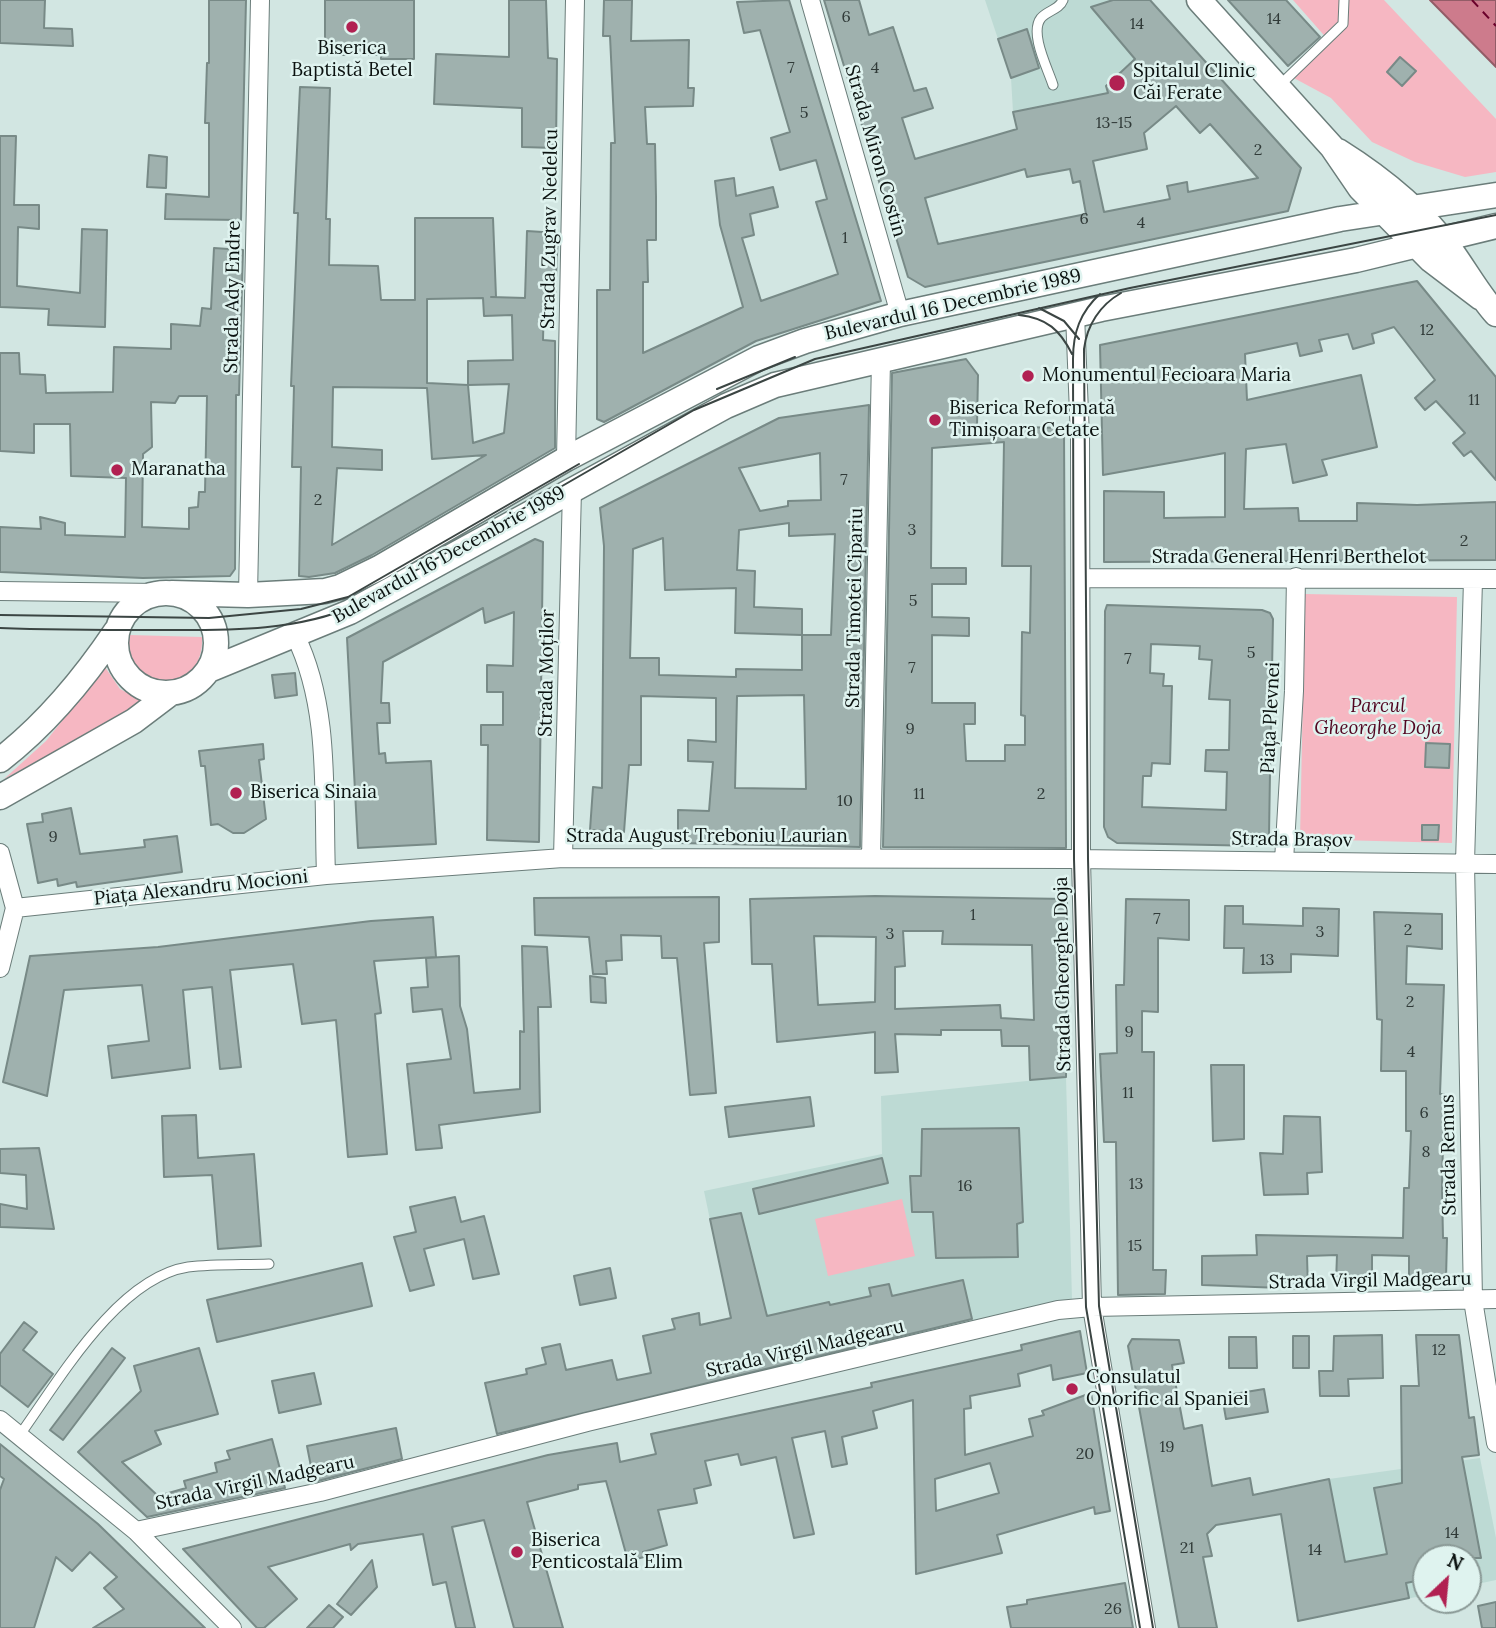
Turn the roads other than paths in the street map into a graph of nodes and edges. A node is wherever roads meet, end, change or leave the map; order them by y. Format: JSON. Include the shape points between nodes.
{"nodes":[{"id":1,"x":260,"y":0,"type":"edge"},
{"id":2,"x":575,"y":0,"type":"edge"},
{"id":3,"x":810,"y":0,"type":"edge"},
{"id":4,"x":1062,"y":0,"type":"edge"},
{"id":5,"x":1199,"y":0,"type":"edge"},
{"id":6,"x":1344,"y":0,"type":"edge"},
{"id":7,"x":1053,"y":85,"type":"dead end"},
{"id":8,"x":1278,"y":87,"type":"junction"},
{"id":9,"x":1332,"y":147,"type":"junction"},
{"id":10,"x":1496,"y":195,"type":"edge"},
{"id":11,"x":1410,"y":206,"type":"junction"},
{"id":12,"x":1382,"y":211,"type":"junction"},
{"id":13,"x":1496,"y":226,"type":"edge"},
{"id":14,"x":1441,"y":239,"type":"junction"},
{"id":15,"x":1415,"y":245,"type":"junction"},
{"id":16,"x":1489,"y":306,"type":"edge"},
{"id":17,"x":900,"y":314,"type":"junction"},
{"id":18,"x":1075,"y":316,"type":"junction"},
{"id":19,"x":881,"y":360,"type":"junction"},
{"id":20,"x":566,"y":459,"type":"junction"},
{"id":21,"x":572,"y":489,"type":"junction"},
{"id":22,"x":1296,"y":577,"type":"junction"},
{"id":23,"x":1081,"y":578,"type":"junction"},
{"id":24,"x":1496,"y":579,"type":"edge"},
{"id":25,"x":1473,"y":580,"type":"junction"},
{"id":26,"x":0,"y":591,"type":"edge"},
{"id":27,"x":165,"y":593,"type":"junction"},
{"id":28,"x":248,"y":595,"type":"junction"},
{"id":29,"x":116,"y":631,"type":"junction"},
{"id":30,"x":295,"y":635,"type":"junction"},
{"id":31,"x":209,"y":670,"type":"junction"},
{"id":32,"x":171,"y":693,"type":"junction"},
{"id":33,"x":0,"y":760,"type":"edge"},
{"id":34,"x":0,"y":797,"type":"edge"},
{"id":35,"x":0,"y":853,"type":"edge"},
{"id":36,"x":563,"y":858,"type":"junction"},
{"id":37,"x":871,"y":858,"type":"junction"},
{"id":38,"x":1085,"y":859,"type":"junction"},
{"id":39,"x":1284,"y":861,"type":"junction"},
{"id":40,"x":1465,"y":863,"type":"junction"},
{"id":41,"x":1496,"y":864,"type":"edge"},
{"id":42,"x":326,"y":875,"type":"junction"},
{"id":43,"x":15,"y":908,"type":"junction"},
{"id":44,"x":0,"y":968,"type":"edge"},
{"id":45,"x":269,"y":1264,"type":"dead end"},
{"id":46,"x":1496,"y":1299,"type":"edge"},
{"id":47,"x":1472,"y":1300,"type":"junction"},
{"id":48,"x":1091,"y":1307,"type":"junction"},
{"id":49,"x":0,"y":1420,"type":"edge"},
{"id":50,"x":19,"y":1436,"type":"junction"},
{"id":51,"x":1496,"y":1443,"type":"edge"},
{"id":52,"x":136,"y":1531,"type":"junction"},
{"id":53,"x":232,"y":1628,"type":"edge"},
{"id":54,"x":1146,"y":1628,"type":"edge"}],
"edges":[{"from":1,"to":28,"type":"street","name":"Strada Ady Endre"},
{"from":2,"to":20,"type":"street","name":"Strada Zugrav Nedelcu"},
{"from":3,"to":17,"type":"street","name":"Strada Miron Costin"},
{"from":4,"to":7,"type":"lane","via":[[1060,7],[1042,16],[1038,24]]},
{"from":5,"to":8,"type":"main road"},
{"from":6,"to":8,"type":"lane","via":[[1343,24]]},
{"from":8,"to":9,"type":"main road"},
{"from":9,"to":11,"type":"main road","via":[[1386,183]]},
{"from":9,"to":12,"type":"main road","via":[[1351,178]]},
{"from":10,"to":11,"type":"main road","name":"Bulevardul 16 Decembrie 1989"},
{"from":11,"to":12,"type":"main road","name":"Bulevardul 16 Decembrie 1989"},
{"from":11,"to":14,"type":"main road"},
{"from":12,"to":15,"type":"main road"},
{"from":12,"to":17,"type":"main road","name":"Bulevardul 16 Decembrie 1989"},
{"from":13,"to":14,"type":"main road","name":"Bulevardul 16 Decembrie 1989"},
{"from":14,"to":15,"type":"main road","name":"Bulevardul 16 Decembrie 1989"},
{"from":14,"to":16,"type":"main road"},
{"from":15,"to":16,"type":"main road"},
{"from":15,"to":18,"type":"main road","name":"Bulevardul 16 Decembrie 1989"},
{"from":17,"to":20,"type":"main road","name":"Bulevardul 16 Decembrie 1989","via":[[759,358]]},
{"from":18,"to":19,"type":"main road","name":"Bulevardul 16 Decembrie 1989"},
{"from":18,"to":23,"type":"street","name":"Strada Gheorghe Doja"},
{"from":19,"to":21,"type":"main road","name":"Bulevardul 16 Decembrie 1989","via":[[818,373],[726,406]]},
{"from":19,"to":37,"type":"street","name":"Strada Timotei Cipariu"},
{"from":20,"to":28,"type":"main road","name":"Bulevardul 16 Decembrie 1989","via":[[354,581],[325,591]]},
{"from":21,"to":30,"type":"main road","name":"Bulevardul 16 Decembrie 1989","via":[[350,612]]},
{"from":21,"to":36,"type":"street","name":"Strada Moților"},
{"from":22,"to":23,"type":"street","name":"Strada General Henri Berthelot"},
{"from":22,"to":25,"type":"street","name":"Strada General Henri Berthelot"},
{"from":22,"to":39,"type":"street","name":"Piața Plevnei"},
{"from":23,"to":38,"type":"street","name":"Strada Gheorghe Doja"},
{"from":24,"to":25,"type":"street","name":"Strada General Henri Berthelot"},
{"from":25,"to":40,"type":"street"},
{"from":26,"to":27,"type":"street"},
{"from":27,"to":28,"type":"main road","name":"Bulevardul 16 Decembrie 1989"},
{"from":27,"to":29,"type":"main road","via":[[131,606]]},
{"from":27,"to":31,"type":"main road","via":[[200,606],[209,618],[216,644]]},
{"from":29,"to":32,"type":"main road","via":[[115,648],[128,677],[155,693]]},
{"from":29,"to":33,"type":"main road","via":[[30,734]]},
{"from":30,"to":31,"type":"main road","name":"Bulevardul 16 Decembrie 1989"},
{"from":30,"to":42,"type":"street","name":"Piața Alexandru Mocioni","via":[[307,661],[319,715]]},
{"from":31,"to":32,"type":"main road","via":[[186,690]]},
{"from":32,"to":34,"type":"main road","via":[[134,721]]},
{"from":35,"to":43,"type":"street"},
{"from":36,"to":37,"type":"street","name":"Strada August Treboniu Laurian"},
{"from":36,"to":42,"type":"street","name":"Strada August Treboniu Laurian"},
{"from":37,"to":38,"type":"street","name":"Strada August Treboniu Laurian"},
{"from":38,"to":39,"type":"street","name":"Strada Brașov"},
{"from":38,"to":48,"type":"street","name":"Strada Gheorghe Doja"},
{"from":39,"to":40,"type":"street","name":"Strada Brașov"},
{"from":40,"to":41,"type":"street","name":"Strada Brașov"},
{"from":40,"to":47,"type":"street","name":"Strada Remus"},
{"from":42,"to":43,"type":"street","name":"Piața Alexandru Mocioni"},
{"from":43,"to":44,"type":"street"},
{"from":45,"to":50,"type":"lane","via":[[186,1268],[154,1280],[99,1327]]},
{"from":46,"to":47,"type":"street","name":"Strada Virgil Madgearu"},
{"from":47,"to":48,"type":"street","name":"Strada Virgil Madgearu"},
{"from":47,"to":51,"type":"street","name":"Strada Remus"},
{"from":48,"to":52,"type":"street","name":"Strada Virgil Madgearu","via":[[1058,1310],[587,1422],[320,1492]]},
{"from":48,"to":54,"type":"street","name":"Strada Gheorghe Doja"},
{"from":49,"to":50,"type":"street"},
{"from":50,"to":52,"type":"street"},
{"from":52,"to":53,"type":"street"}]}
